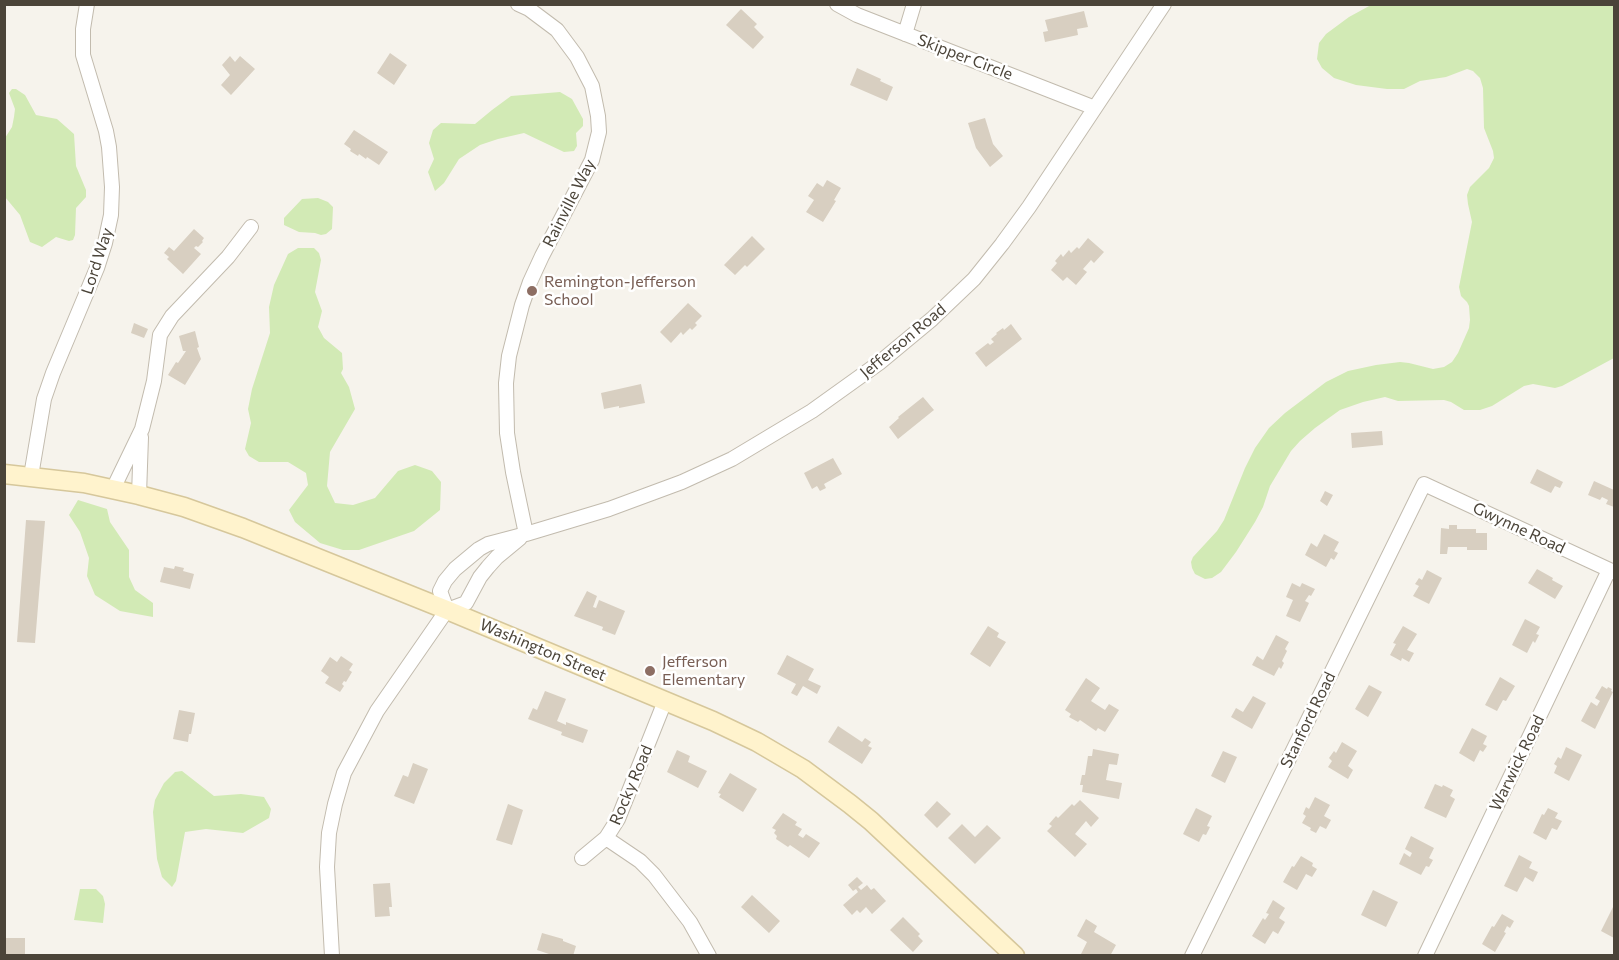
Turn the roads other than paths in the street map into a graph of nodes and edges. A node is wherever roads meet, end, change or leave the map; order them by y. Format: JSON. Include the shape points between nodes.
{"nodes":[{"id":1,"x":87,"y":4,"type":"edge"},
{"id":2,"x":518,"y":4,"type":"edge"},
{"id":3,"x":837,"y":4,"type":"edge"},
{"id":4,"x":914,"y":4,"type":"edge"},
{"id":5,"x":1164,"y":4,"type":"edge"},
{"id":6,"x":905,"y":34,"type":"junction"},
{"id":7,"x":1095,"y":108,"type":"junction"},
{"id":8,"x":251,"y":227,"type":"dead end"},
{"id":9,"x":142,"y":429,"type":"junction"},
{"id":10,"x":4,"y":474,"type":"edge"},
{"id":11,"x":31,"y":476,"type":"junction"},
{"id":12,"x":1424,"y":484,"type":"joint"},
{"id":13,"x":113,"y":489,"type":"junction"},
{"id":14,"x":139,"y":495,"type":"junction"},
{"id":15,"x":526,"y":534,"type":"junction"},
{"id":16,"x":1612,"y":571,"type":"edge"},
{"id":17,"x":447,"y":610,"type":"junction"},
{"id":18,"x":665,"y":701,"type":"junction"},
{"id":19,"x":606,"y":837,"type":"junction"},
{"id":20,"x":582,"y":858,"type":"dead end"},
{"id":21,"x":332,"y":956,"type":"edge"},
{"id":22,"x":709,"y":956,"type":"edge"},
{"id":23,"x":1015,"y":956,"type":"edge"},
{"id":24,"x":1191,"y":956,"type":"edge"},
{"id":25,"x":1425,"y":956,"type":"edge"}],
"edges":[{"from":1,"to":11,"type":"street","name":"Lord Way","via":[[83,56],[109,147],[111,215],[97,268],[46,393]]},
{"from":2,"to":15,"type":"street","name":"Rainville Way","via":[[558,30],[578,57],[592,86],[599,132],[592,160],[530,282],[509,356],[507,433]]},
{"from":3,"to":6,"type":"street","name":"Skipper Circle"},
{"from":4,"to":6,"type":"street"},
{"from":5,"to":7,"type":"street","name":"Jefferson Road"},
{"from":6,"to":7,"type":"street","name":"Skipper Circle"},
{"from":7,"to":15,"type":"street","name":"Jefferson Road","via":[[1029,207],[974,279],[879,363],[812,411],[732,459],[609,509]]},
{"from":8,"to":9,"type":"street","via":[[159,335],[154,381]]},
{"from":9,"to":13,"type":"street"},
{"from":9,"to":14,"type":"street"},
{"from":10,"to":11,"type":"main road","name":"Washington Street"},
{"from":11,"to":13,"type":"main road","name":"Washington Street"},
{"from":12,"to":16,"type":"street","name":"Gwynne Road"},
{"from":12,"to":24,"type":"street","name":"Stanford Road"},
{"from":13,"to":14,"type":"main road","name":"Washington Street"},
{"from":14,"to":17,"type":"main road","name":"Washington Street","via":[[243,528]]},
{"from":15,"to":17,"type":"street","name":"Jefferson Road","via":[[488,567],[466,603]]},
{"from":15,"to":17,"type":"street","name":"Jefferson Road","via":[[488,544],[454,569],[440,591]]},
{"from":16,"to":25,"type":"street","name":"Warwick Road"},
{"from":17,"to":18,"type":"main road","name":"Washington Street"},
{"from":17,"to":21,"type":"street","via":[[377,711],[344,773],[329,833]]},
{"from":18,"to":19,"type":"street","name":"Rocky Road","via":[[618,819]]},
{"from":18,"to":23,"type":"main road","name":"Washington Street","via":[[757,742],[803,769],[871,821]]},
{"from":19,"to":20,"type":"street","name":"Rocky Road"},
{"from":19,"to":22,"type":"street","via":[[654,876],[690,922]]}]}
